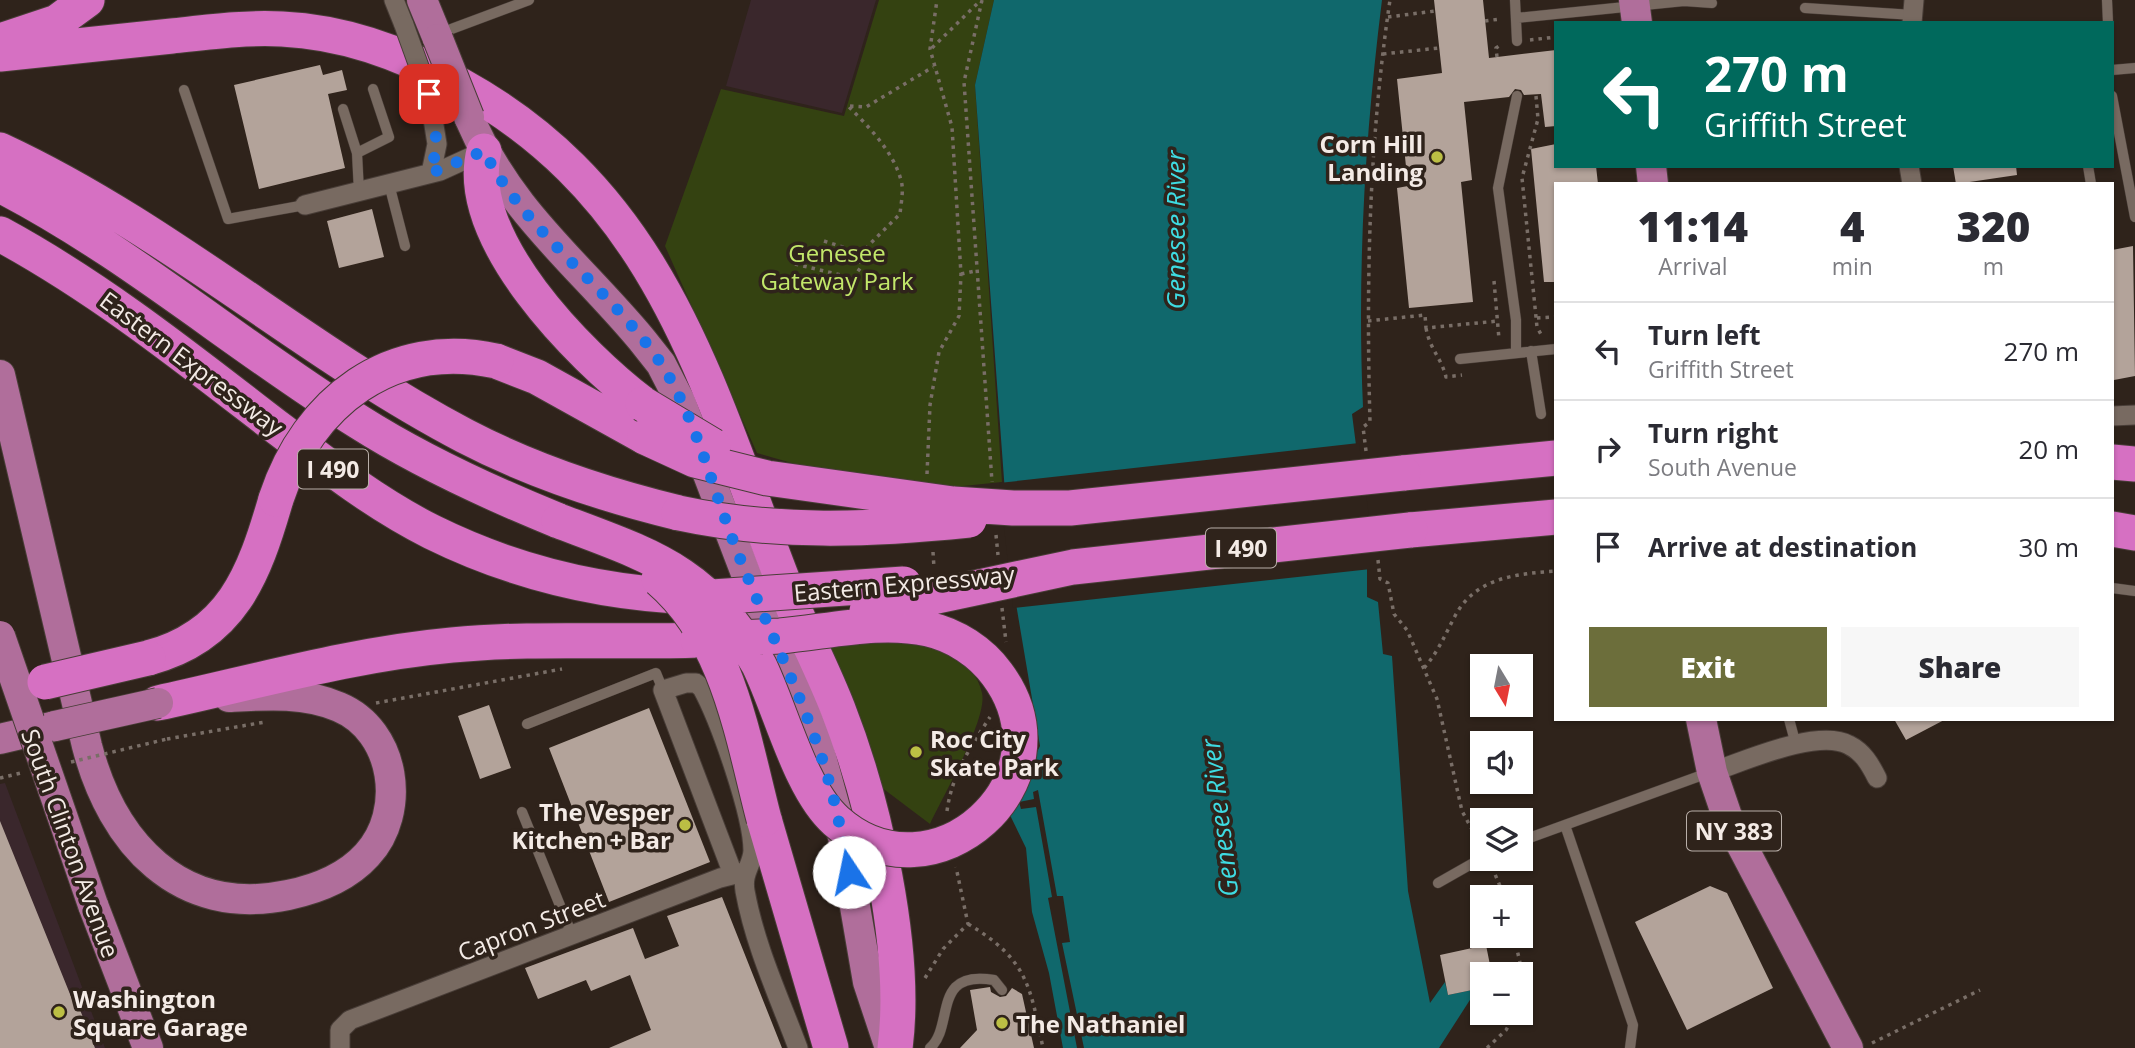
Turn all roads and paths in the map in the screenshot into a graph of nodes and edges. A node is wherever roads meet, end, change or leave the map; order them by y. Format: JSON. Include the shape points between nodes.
{"nodes":[{"id":1,"x":86,"y":0,"type":"edge"},
{"id":2,"x":394,"y":0,"type":"edge"},
{"id":3,"x":422,"y":0,"type":"edge"},
{"id":4,"x":529,"y":0,"type":"edge"},
{"id":5,"x":937,"y":0,"type":"edge"},
{"id":6,"x":982,"y":0,"type":"edge"},
{"id":7,"x":1390,"y":0,"type":"edge"},
{"id":8,"x":1515,"y":0,"type":"edge"},
{"id":9,"x":1568,"y":0,"type":"edge"},
{"id":10,"x":2107,"y":0,"type":"edge"},
{"id":11,"x":1712,"y":3,"type":"dead end"},
{"id":12,"x":1635,"y":7,"type":"edge"},
{"id":13,"x":1805,"y":8,"type":"dead end"},
{"id":14,"x":1435,"y":12,"type":"dead end"},
{"id":15,"x":1569,"y":12,"type":"junction"},
{"id":16,"x":1913,"y":13,"type":"edge"},
{"id":17,"x":1388,"y":17,"type":"junction"},
{"id":18,"x":1516,"y":18,"type":"junction"},
{"id":19,"x":2108,"y":21,"type":"edge"},
{"id":20,"x":437,"y":37,"type":"junction"},
{"id":21,"x":1554,"y":37,"type":"edge"},
{"id":22,"x":0,"y":40,"type":"edge"},
{"id":23,"x":1517,"y":41,"type":"joint"},
{"id":24,"x":1503,"y":43,"type":"dead end"},
{"id":25,"x":1439,"y":48,"type":"dead end"},
{"id":26,"x":930,"y":49,"type":"junction"},
{"id":27,"x":0,"y":54,"type":"edge"},
{"id":28,"x":1383,"y":54,"type":"junction"},
{"id":29,"x":1497,"y":57,"type":"dead end"},
{"id":30,"x":934,"y":67,"type":"junction"},
{"id":31,"x":2135,"y":68,"type":"edge"},
{"id":32,"x":2114,"y":70,"type":"edge"},
{"id":33,"x":373,"y":89,"type":"dead end"},
{"id":34,"x":184,"y":90,"type":"dead end"},
{"id":35,"x":1517,"y":96,"type":"dead end"},
{"id":36,"x":1536,"y":96,"type":"dead end"},
{"id":37,"x":2114,"y":107,"type":"edge"},
{"id":38,"x":343,"y":110,"type":"dead end"},
{"id":39,"x":0,"y":150,"type":"edge"},
{"id":40,"x":484,"y":151,"type":"junction"},
{"id":41,"x":357,"y":153,"type":"junction"},
{"id":42,"x":431,"y":173,"type":"junction"},
{"id":43,"x":389,"y":184,"type":"junction"},
{"id":44,"x":0,"y":185,"type":"edge"},
{"id":45,"x":359,"y":192,"type":"junction"},
{"id":46,"x":305,"y":205,"type":"joint"},
{"id":47,"x":2135,"y":217,"type":"edge"},
{"id":48,"x":0,"y":234,"type":"edge"},
{"id":49,"x":824,"y":241,"type":"dead end"},
{"id":50,"x":405,"y":246,"type":"dead end"},
{"id":51,"x":861,"y":253,"type":"junction"},
{"id":52,"x":795,"y":264,"type":"dead end"},
{"id":53,"x":975,"y":271,"type":"junction"},
{"id":54,"x":961,"y":274,"type":"junction"},
{"id":55,"x":1554,"y":317,"type":"edge"},
{"id":56,"x":1536,"y":318,"type":"junction"},
{"id":57,"x":1516,"y":320,"type":"junction"},
{"id":58,"x":1368,"y":321,"type":"junction"},
{"id":59,"x":1537,"y":327,"type":"dead end"},
{"id":60,"x":1554,"y":349,"type":"edge"},
{"id":61,"x":1531,"y":351,"type":"junction"},
{"id":62,"x":1516,"y":353,"type":"junction"},
{"id":63,"x":1460,"y":359,"type":"dead end"},
{"id":64,"x":0,"y":376,"type":"edge"},
{"id":65,"x":1541,"y":414,"type":"dead end"},
{"id":66,"x":2135,"y":415,"type":"edge"},
{"id":67,"x":2114,"y":416,"type":"edge"},
{"id":68,"x":644,"y":421,"type":"junction"},
{"id":69,"x":1366,"y":455,"type":"dead end"},
{"id":70,"x":1554,"y":458,"type":"edge"},
{"id":71,"x":2114,"y":462,"type":"edge"},
{"id":72,"x":2135,"y":464,"type":"edge"},
{"id":73,"x":927,"y":481,"type":"dead end"},
{"id":74,"x":993,"y":491,"type":"dead end"},
{"id":75,"x":1070,"y":509,"type":"junction"},
{"id":76,"x":1554,"y":517,"type":"edge"},
{"id":77,"x":2114,"y":519,"type":"edge"},
{"id":78,"x":559,"y":521,"type":"junction"},
{"id":79,"x":2135,"y":521,"type":"edge"},
{"id":80,"x":2114,"y":529,"type":"edge"},
{"id":81,"x":996,"y":533,"type":"dead end"},
{"id":82,"x":2135,"y":533,"type":"edge"},
{"id":83,"x":933,"y":548,"type":"dead end"},
{"id":84,"x":1377,"y":551,"type":"dead end"},
{"id":85,"x":998,"y":560,"type":"dead end"},
{"id":86,"x":1073,"y":566,"type":"junction"},
{"id":87,"x":1554,"y":571,"type":"edge"},
{"id":88,"x":935,"y":575,"type":"dead end"},
{"id":89,"x":2114,"y":588,"type":"edge"},
{"id":90,"x":2135,"y":592,"type":"edge"},
{"id":91,"x":1002,"y":601,"type":"dead end"},
{"id":92,"x":0,"y":636,"type":"edge"},
{"id":93,"x":698,"y":640,"type":"junction"},
{"id":94,"x":1008,"y":655,"type":"dead end"},
{"id":95,"x":570,"y":668,"type":"dead end"},
{"id":96,"x":1424,"y":668,"type":"junction"},
{"id":97,"x":663,"y":691,"type":"junction"},
{"id":98,"x":0,"y":693,"type":"edge"},
{"id":99,"x":158,"y":703,"type":"junction"},
{"id":100,"x":373,"y":704,"type":"dead end"},
{"id":101,"x":994,"y":710,"type":"dead end"},
{"id":102,"x":276,"y":721,"type":"dead end"},
{"id":103,"x":1701,"y":721,"type":"edge"},
{"id":104,"x":1790,"y":721,"type":"edge"},
{"id":105,"x":527,"y":724,"type":"dead end"},
{"id":106,"x":0,"y":739,"type":"edge"},
{"id":107,"x":1796,"y":745,"type":"junction"},
{"id":108,"x":64,"y":763,"type":"dead end"},
{"id":109,"x":1712,"y":772,"type":"junction"},
{"id":110,"x":1877,"y":778,"type":"dead end"},
{"id":111,"x":522,"y":811,"type":"dead end"},
{"id":112,"x":947,"y":814,"type":"dead end"},
{"id":113,"x":1565,"y":825,"type":"junction"},
{"id":114,"x":1470,"y":826,"type":"edge"},
{"id":115,"x":1533,"y":837,"type":"edge"},
{"id":116,"x":954,"y":858,"type":"dead end"},
{"id":117,"x":1470,"y":865,"type":"edge"},
{"id":118,"x":739,"y":873,"type":"junction"},
{"id":119,"x":1438,"y":883,"type":"dead end"},
{"id":120,"x":968,"y":924,"type":"junction"},
{"id":121,"x":572,"y":935,"type":"junction"},
{"id":122,"x":922,"y":990,"type":"dead end"},
{"id":123,"x":1002,"y":990,"type":"dead end"},
{"id":124,"x":1980,"y":990,"type":"dead end"},
{"id":125,"x":1509,"y":1025,"type":"edge"},
{"id":126,"x":340,"y":1039,"type":"edge"},
{"id":127,"x":885,"y":1039,"type":"edge"},
{"id":128,"x":1860,"y":1045,"type":"edge"},
{"id":129,"x":148,"y":1048,"type":"edge"},
{"id":130,"x":798,"y":1048,"type":"edge"},
{"id":131,"x":831,"y":1048,"type":"edge"},
{"id":132,"x":890,"y":1048,"type":"edge"},
{"id":133,"x":930,"y":1048,"type":"edge"},
{"id":134,"x":1043,"y":1048,"type":"edge"},
{"id":135,"x":1486,"y":1048,"type":"edge"},
{"id":136,"x":1630,"y":1048,"type":"edge"}],
"edges":[{"from":1,"to":22,"type":"highway","via":[[46,27]]},
{"from":2,"to":42,"type":"street","bridge":true,"via":[[429,94],[437,144]]},
{"from":3,"to":20,"type":"main road"},
{"from":4,"to":20,"type":"lane"},
{"from":5,"to":26,"type":"path"},
{"from":6,"to":26,"type":"path"},
{"from":6,"to":53,"type":"path","via":[[964,82]]},
{"from":7,"to":17,"type":"path"},
{"from":8,"to":18,"type":"lane"},
{"from":9,"to":15,"type":"lane"},
{"from":10,"to":19,"type":"lane"},
{"from":11,"to":12,"type":"lane"},
{"from":12,"to":15,"type":"lane"},
{"from":13,"to":16,"type":"lane"},
{"from":14,"to":17,"type":"path"},
{"from":15,"to":18,"type":"lane"},
{"from":17,"to":28,"type":"path"},
{"from":18,"to":23,"type":"lane"},
{"from":20,"to":40,"type":"main road","bridge":true},
{"from":21,"to":23,"type":"path"},
{"from":24,"to":29,"type":"path","via":[[1496,48]]},
{"from":25,"to":28,"type":"path"},
{"from":26,"to":30,"type":"path"},
{"from":27,"to":127,"type":"highway","via":[[251,29],[331,34],[409,59],[475,93],[537,137],[592,189],[636,243],[681,321],[852,748],[876,838],[894,945],[899,1002]]},
{"from":28,"to":58,"type":"path","via":[[1371,183]]},
{"from":30,"to":51,"type":"path","via":[[866,107],[848,106],[871,129],[902,182],[900,214]]},
{"from":30,"to":54,"type":"path","via":[[952,127]]},
{"from":31,"to":32,"type":"lane"},
{"from":33,"to":41,"type":"lane","via":[[389,137]]},
{"from":34,"to":46,"type":"lane","via":[[228,219]]},
{"from":35,"to":57,"type":"lane","via":[[1498,188]]},
{"from":36,"to":56,"type":"path","via":[[1538,119],[1522,178]]},
{"from":37,"to":47,"type":"lane"},
{"from":38,"to":41,"type":"lane"},
{"from":39,"to":75,"type":"highway","number":"I 490","bridge":true,"via":[[146,230],[390,392],[465,436],[564,480],[679,513],[779,528],[852,529]]},
{"from":40,"to":42,"type":"street"},
{"from":40,"to":68,"type":"highway","via":[[483,195],[521,277],[569,339]]},
{"from":40,"to":127,"type":"main road","via":[[528,217],[653,353],[680,401],[823,762],[845,848],[868,982]]},
{"from":41,"to":45,"type":"lane"},
{"from":42,"to":43,"type":"street"},
{"from":43,"to":45,"type":"street"},
{"from":43,"to":50,"type":"lane"},
{"from":44,"to":78,"type":"highway","via":[[114,251],[375,433],[458,478]]},
{"from":45,"to":46,"type":"street"},
{"from":48,"to":86,"type":"highway","name":"Eastern Expressway","number":"I 490","bridge":true,"via":[[120,308],[352,484],[432,532],[556,579],[648,594],[712,597],[906,584]]},
{"from":49,"to":51,"type":"path"},
{"from":51,"to":52,"type":"path","via":[[861,267],[853,278]]},
{"from":53,"to":54,"type":"path"},
{"from":53,"to":74,"type":"path"},
{"from":54,"to":73,"type":"path","via":[[959,316],[939,352],[930,405]]},
{"from":55,"to":56,"type":"path"},
{"from":56,"to":57,"type":"path"},
{"from":56,"to":59,"type":"path"},
{"from":57,"to":58,"type":"path","via":[[1426,328],[1425,315]]},
{"from":57,"to":62,"type":"lane"},
{"from":58,"to":69,"type":"path","via":[[1370,422],[1363,427]]},
{"from":60,"to":61,"type":"lane"},
{"from":61,"to":62,"type":"lane"},
{"from":61,"to":65,"type":"lane"},
{"from":62,"to":63,"type":"lane"},
{"from":64,"to":99,"type":"main road","via":[[90,760],[107,806],[132,843],[157,867],[189,886],[255,900],[326,883],[354,867],[376,845],[391,807],[391,779],[380,746],[353,714],[326,702],[287,696]]},
{"from":66,"to":67,"type":"street"},
{"from":68,"to":75,"type":"highway","bridge":true,"via":[[682,455],[734,471],[983,506]]},
{"from":68,"to":98,"type":"highway","bridge":true,"via":[[496,361],[464,357],[401,365],[360,383],[333,403],[304,436],[288,466],[258,559],[222,616],[190,643],[148,658]]},
{"from":70,"to":75,"type":"highway","number":"I 490","bridge":true},
{"from":71,"to":72,"type":"highway"},
{"from":76,"to":86,"type":"highway","number":"I 490","bridge":true},
{"from":77,"to":79,"type":"highway"},
{"from":78,"to":93,"type":"highway","bridge":true,"via":[[666,564],[710,596],[738,631],[745,641],[759,665],[815,796],[851,833],[896,849],[944,844],[980,824],[1008,788],[1019,750],[1015,706],[987,662],[948,635],[919,627],[888,626],[787,636],[751,638],[738,638]]},
{"from":78,"to":131,"type":"highway","bridge":true,"via":[[643,567],[694,617],[728,688]]},
{"from":80,"to":82,"type":"highway"},
{"from":81,"to":85,"type":"path"},
{"from":83,"to":88,"type":"path"},
{"from":84,"to":96,"type":"path","via":[[1380,579],[1388,583],[1394,614],[1408,630]]},
{"from":86,"to":93,"type":"highway","bridge":true,"via":[[884,608]]},
{"from":87,"to":96,"type":"path","via":[[1488,582],[1462,604],[1438,652]]},
{"from":89,"to":90,"type":"lane"},
{"from":91,"to":94,"type":"path"},
{"from":92,"to":129,"type":"main road","name":"South Clinton Avenue","bridge":true},
{"from":93,"to":99,"type":"highway","via":[[520,641],[431,647]]},
{"from":95,"to":100,"type":"path"},
{"from":96,"to":114,"type":"path","via":[[1441,713],[1462,811]]},
{"from":97,"to":105,"type":"lane","via":[[656,673]]},
{"from":97,"to":118,"type":"street"},
{"from":97,"to":118,"type":"street","via":[[691,682],[700,685],[707,697],[743,799],[753,852]]},
{"from":99,"to":106,"type":"main road","bridge":true},
{"from":101,"to":112,"type":"path","via":[[958,769]]},
{"from":102,"to":108,"type":"path","bridge":true,"via":[[167,739]]},
{"from":103,"to":109,"type":"main road","number":"NY 383"},
{"from":104,"to":107,"type":"lane"},
{"from":107,"to":109,"type":"street"},
{"from":107,"to":110,"type":"street","via":[[1841,741],[1865,757]]},
{"from":109,"to":113,"type":"lane"},
{"from":109,"to":128,"type":"main road","number":"NY 383","via":[[1735,832]]},
{"from":111,"to":121,"type":"lane"},
{"from":113,"to":115,"type":"lane"},
{"from":113,"to":136,"type":"lane","via":[[1633,1025]]},
{"from":116,"to":120,"type":"path"},
{"from":117,"to":119,"type":"lane"},
{"from":118,"to":121,"type":"street","name":"Capron Street"},
{"from":118,"to":130,"type":"street","via":[[756,936]]},
{"from":120,"to":122,"type":"path","via":[[932,963]]},
{"from":120,"to":134,"type":"path","via":[[989,936],[1021,968],[1031,991]]},
{"from":121,"to":126,"type":"street","name":"Capron Street","via":[[353,1019]]},
{"from":123,"to":133,"type":"lane","via":[[986,978],[957,987],[946,1003],[940,1037]]},
{"from":124,"to":128,"type":"path"},
{"from":125,"to":135,"type":"path"},
{"from":127,"to":132,"type":"main road"}]}
